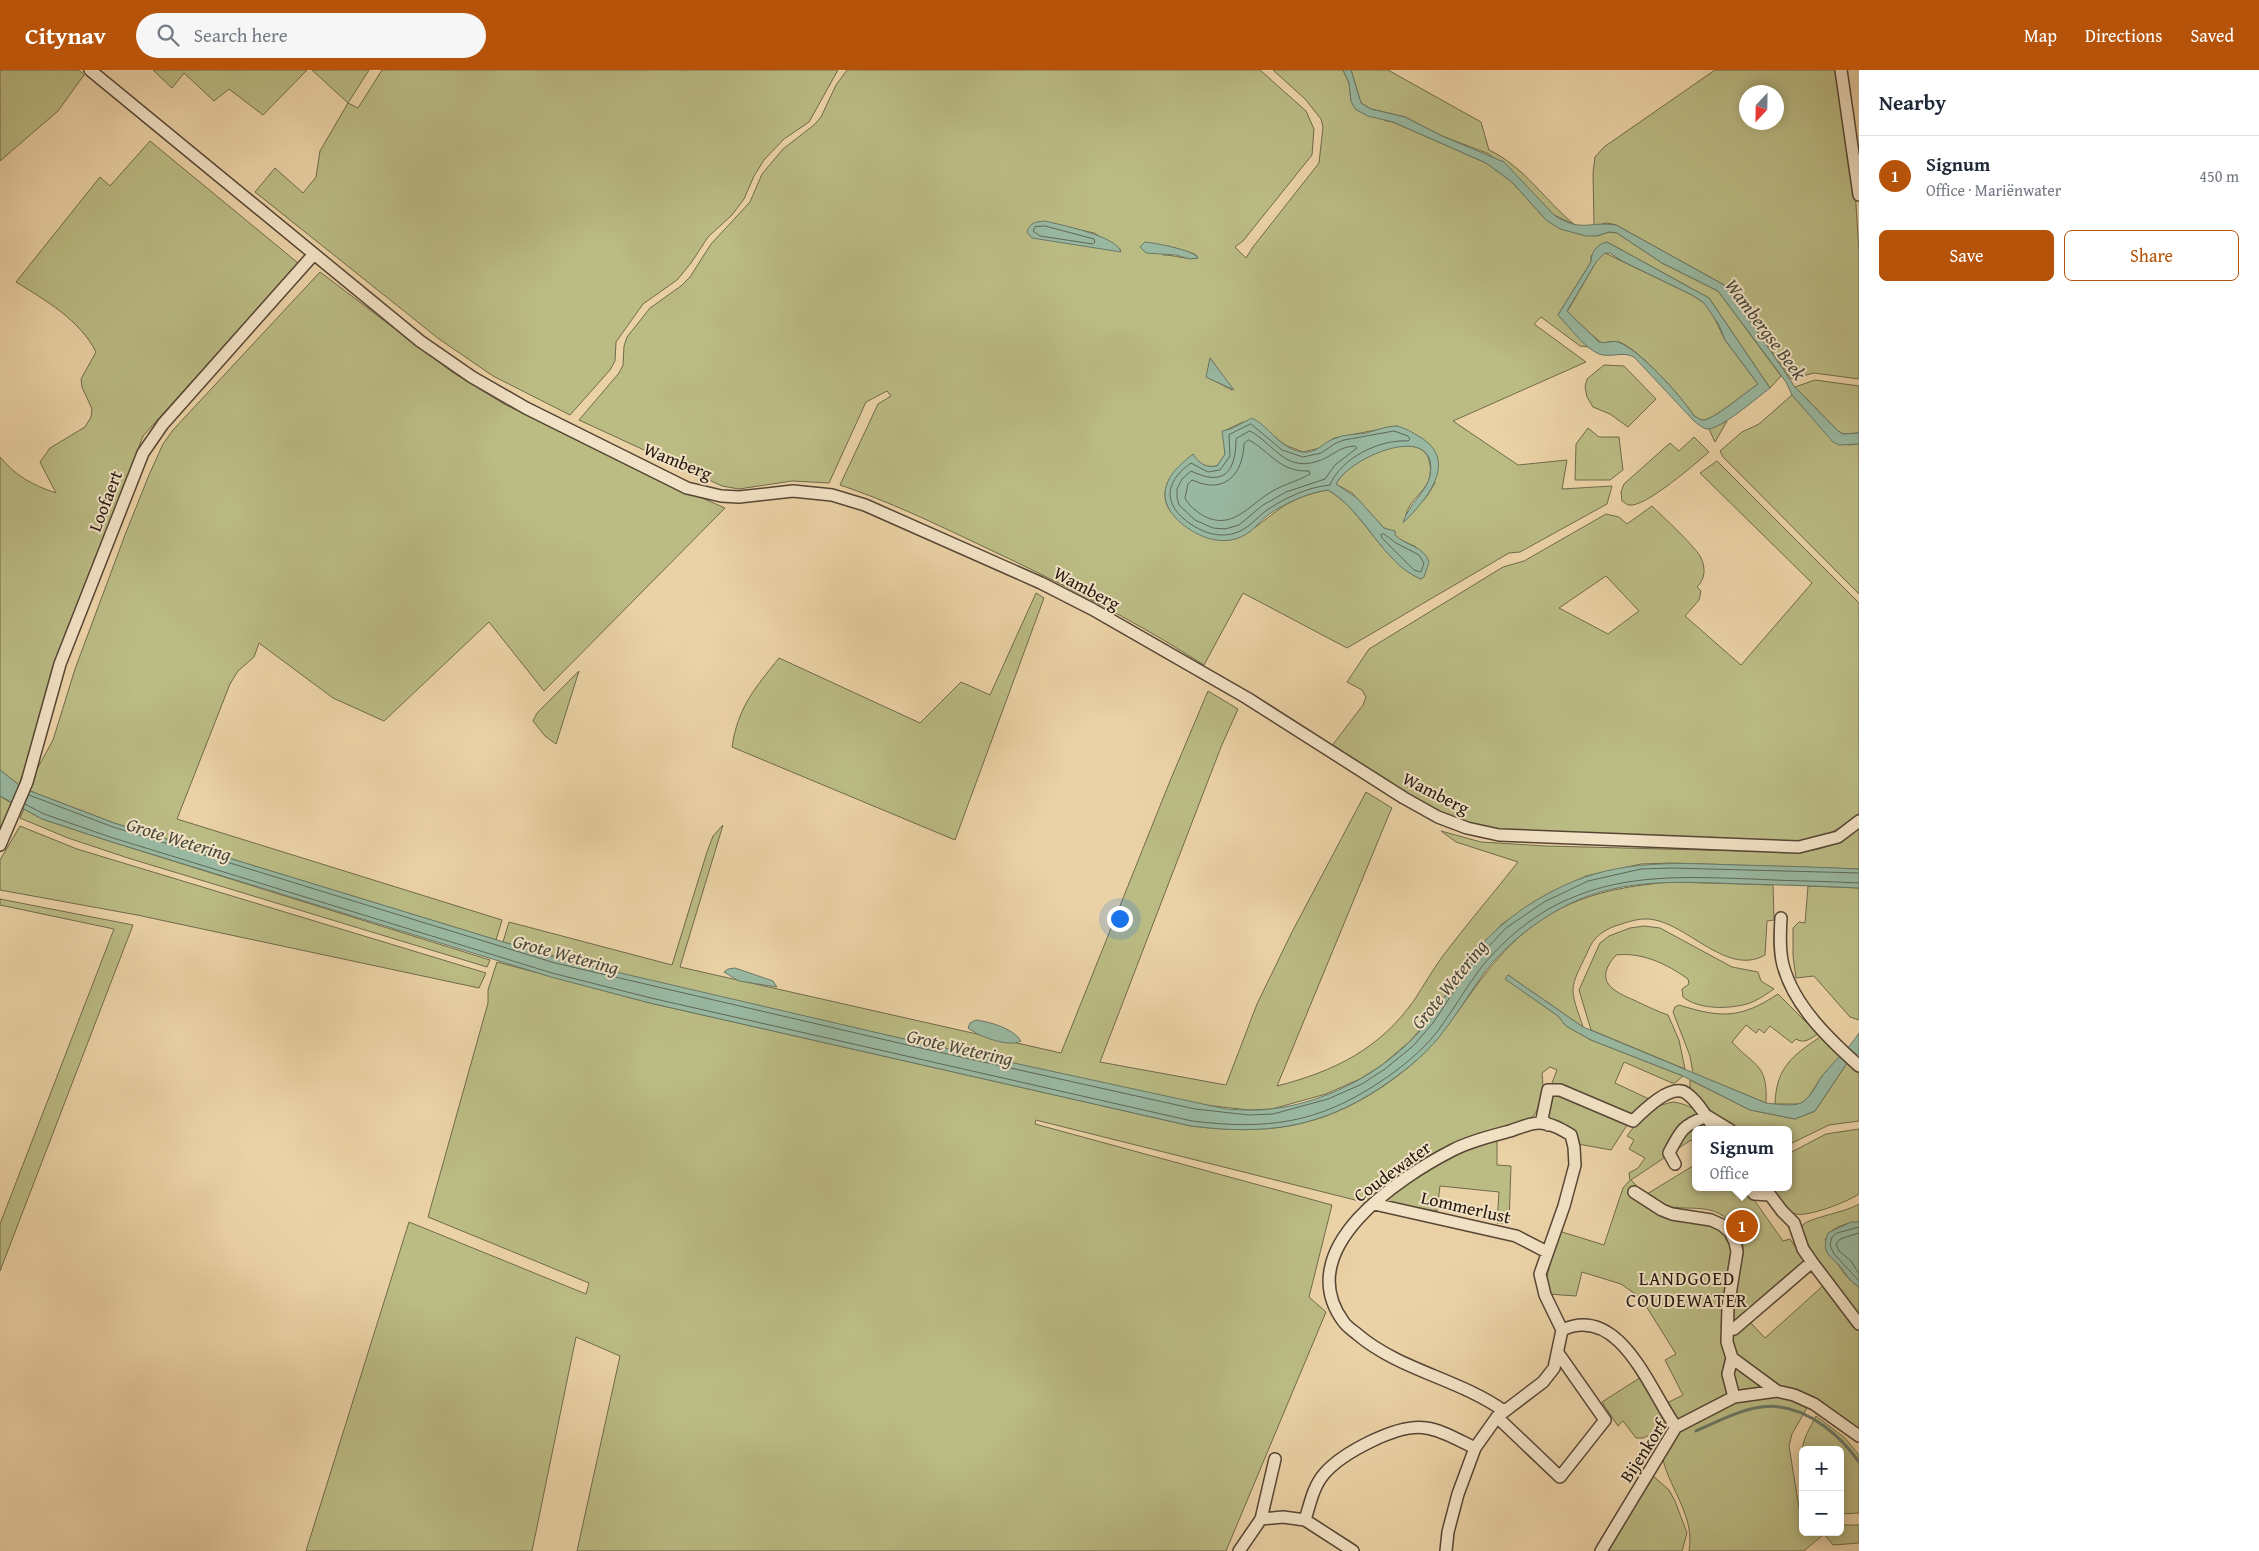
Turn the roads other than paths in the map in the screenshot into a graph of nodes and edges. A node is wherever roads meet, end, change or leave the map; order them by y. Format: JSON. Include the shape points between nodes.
{"nodes":[{"id":1,"x":90,"y":70,"type":"edge"},
{"id":2,"x":1841,"y":70,"type":"edge"},
{"id":3,"x":1859,"y":196,"type":"edge"},
{"id":4,"x":318,"y":258,"type":"junction"},
{"id":5,"x":1859,"y":820,"type":"edge"},
{"id":6,"x":0,"y":846,"type":"edge"},
{"id":7,"x":1781,"y":918,"type":"dead end"},
{"id":8,"x":1859,"y":1066,"type":"edge"},
{"id":9,"x":1707,"y":1116,"type":"junction"},
{"id":10,"x":1548,"y":1125,"type":"junction"},
{"id":11,"x":1712,"y":1126,"type":"edge"},
{"id":12,"x":1723,"y":1126,"type":"edge"},
{"id":13,"x":1675,"y":1164,"type":"dead end"},
{"id":14,"x":1751,"y":1191,"type":"edge"},
{"id":15,"x":1634,"y":1192,"type":"dead end"},
{"id":16,"x":1374,"y":1204,"type":"junction"},
{"id":17,"x":1547,"y":1252,"type":"junction"},
{"id":18,"x":1812,"y":1262,"type":"junction"},
{"id":19,"x":1859,"y":1324,"type":"edge"},
{"id":20,"x":1562,"y":1330,"type":"junction"},
{"id":21,"x":1728,"y":1330,"type":"junction"},
{"id":22,"x":1558,"y":1353,"type":"junction"},
{"id":23,"x":1732,"y":1358,"type":"junction"},
{"id":24,"x":1777,"y":1391,"type":"junction"},
{"id":25,"x":1734,"y":1397,"type":"junction"},
{"id":26,"x":1500,"y":1414,"type":"junction"},
{"id":27,"x":1676,"y":1427,"type":"junction"},
{"id":28,"x":1859,"y":1436,"type":"edge"},
{"id":29,"x":1475,"y":1448,"type":"junction"},
{"id":30,"x":1275,"y":1459,"type":"dead end"},
{"id":31,"x":1261,"y":1519,"type":"junction"},
{"id":32,"x":1305,"y":1520,"type":"junction"},
{"id":33,"x":1239,"y":1551,"type":"edge"},
{"id":34,"x":1353,"y":1551,"type":"edge"},
{"id":35,"x":1446,"y":1551,"type":"edge"},
{"id":36,"x":1600,"y":1551,"type":"edge"}],
"edges":[{"from":1,"to":4,"type":"street"},
{"from":2,"to":3,"type":"street"},
{"from":4,"to":5,"type":"street","name":"Wamberg","via":[[420,341],[472,377],[590,441],[687,488],[707,494],[738,497],[812,491],[865,505],[1041,583],[1092,609],[1288,723],[1438,818],[1499,835],[1799,847],[1838,836]]},
{"from":4,"to":6,"type":"street","name":"Loofaert","via":[[163,424],[143,453],[60,664],[27,782]]},
{"from":7,"to":8,"type":"street","via":[[1782,964],[1790,983],[1811,1017]]},
{"from":9,"to":10,"type":"street","via":[[1686,1093],[1674,1091],[1645,1108],[1633,1121],[1560,1090],[1548,1090],[1542,1119]]},
{"from":9,"to":11,"type":"street"},
{"from":9,"to":12,"type":"street"},
{"from":9,"to":13,"type":"street","via":[[1683,1128],[1669,1153]]},
{"from":10,"to":16,"type":"street","name":"Coudewater","via":[[1539,1123],[1454,1149],[1412,1174]]},
{"from":10,"to":17,"type":"street","name":"Coudewater","via":[[1571,1135],[1574,1165],[1564,1206]]},
{"from":14,"to":18,"type":"street","via":[[1770,1195],[1794,1223],[1803,1249]]},
{"from":15,"to":21,"type":"street","via":[[1662,1210],[1711,1220],[1730,1232],[1737,1252],[1728,1307]]},
{"from":16,"to":17,"type":"street","name":"Lommerlust","via":[[1516,1236]]},
{"from":16,"to":26,"type":"street","name":"Coudewater","via":[[1357,1218],[1334,1254],[1329,1276],[1330,1294],[1343,1322],[1370,1346],[1485,1398]]},
{"from":17,"to":20,"type":"street","name":"Coudewater","via":[[1540,1274],[1545,1295]]},
{"from":18,"to":19,"type":"street"},
{"from":18,"to":21,"type":"street","via":[[1734,1329]]},
{"from":20,"to":22,"type":"street"},
{"from":20,"to":27,"type":"street","via":[[1573,1325],[1601,1328],[1622,1342]]},
{"from":21,"to":23,"type":"street","via":[[1727,1342]]},
{"from":22,"to":26,"type":"street","via":[[1554,1368],[1543,1382]]},
{"from":22,"to":26,"type":"street","name":"Coudewater","via":[[1605,1420],[1560,1477]]},
{"from":23,"to":24,"type":"street"},
{"from":23,"to":25,"type":"street","via":[[1728,1374]]},
{"from":24,"to":25,"type":"street","name":"Bijenkorf"},
{"from":24,"to":28,"type":"street","name":"Bijenkorf","via":[[1814,1404]]},
{"from":25,"to":27,"type":"street","name":"Bijenkorf"},
{"from":26,"to":29,"type":"street"},
{"from":27,"to":36,"type":"street","name":"Bijenkorf"},
{"from":29,"to":32,"type":"street","via":[[1426,1428],[1401,1429],[1347,1456],[1324,1474],[1314,1489]]},
{"from":29,"to":35,"type":"street","via":[[1458,1494]]},
{"from":30,"to":31,"type":"street"},
{"from":31,"to":32,"type":"street"},
{"from":31,"to":33,"type":"street"},
{"from":32,"to":34,"type":"street"}]}
